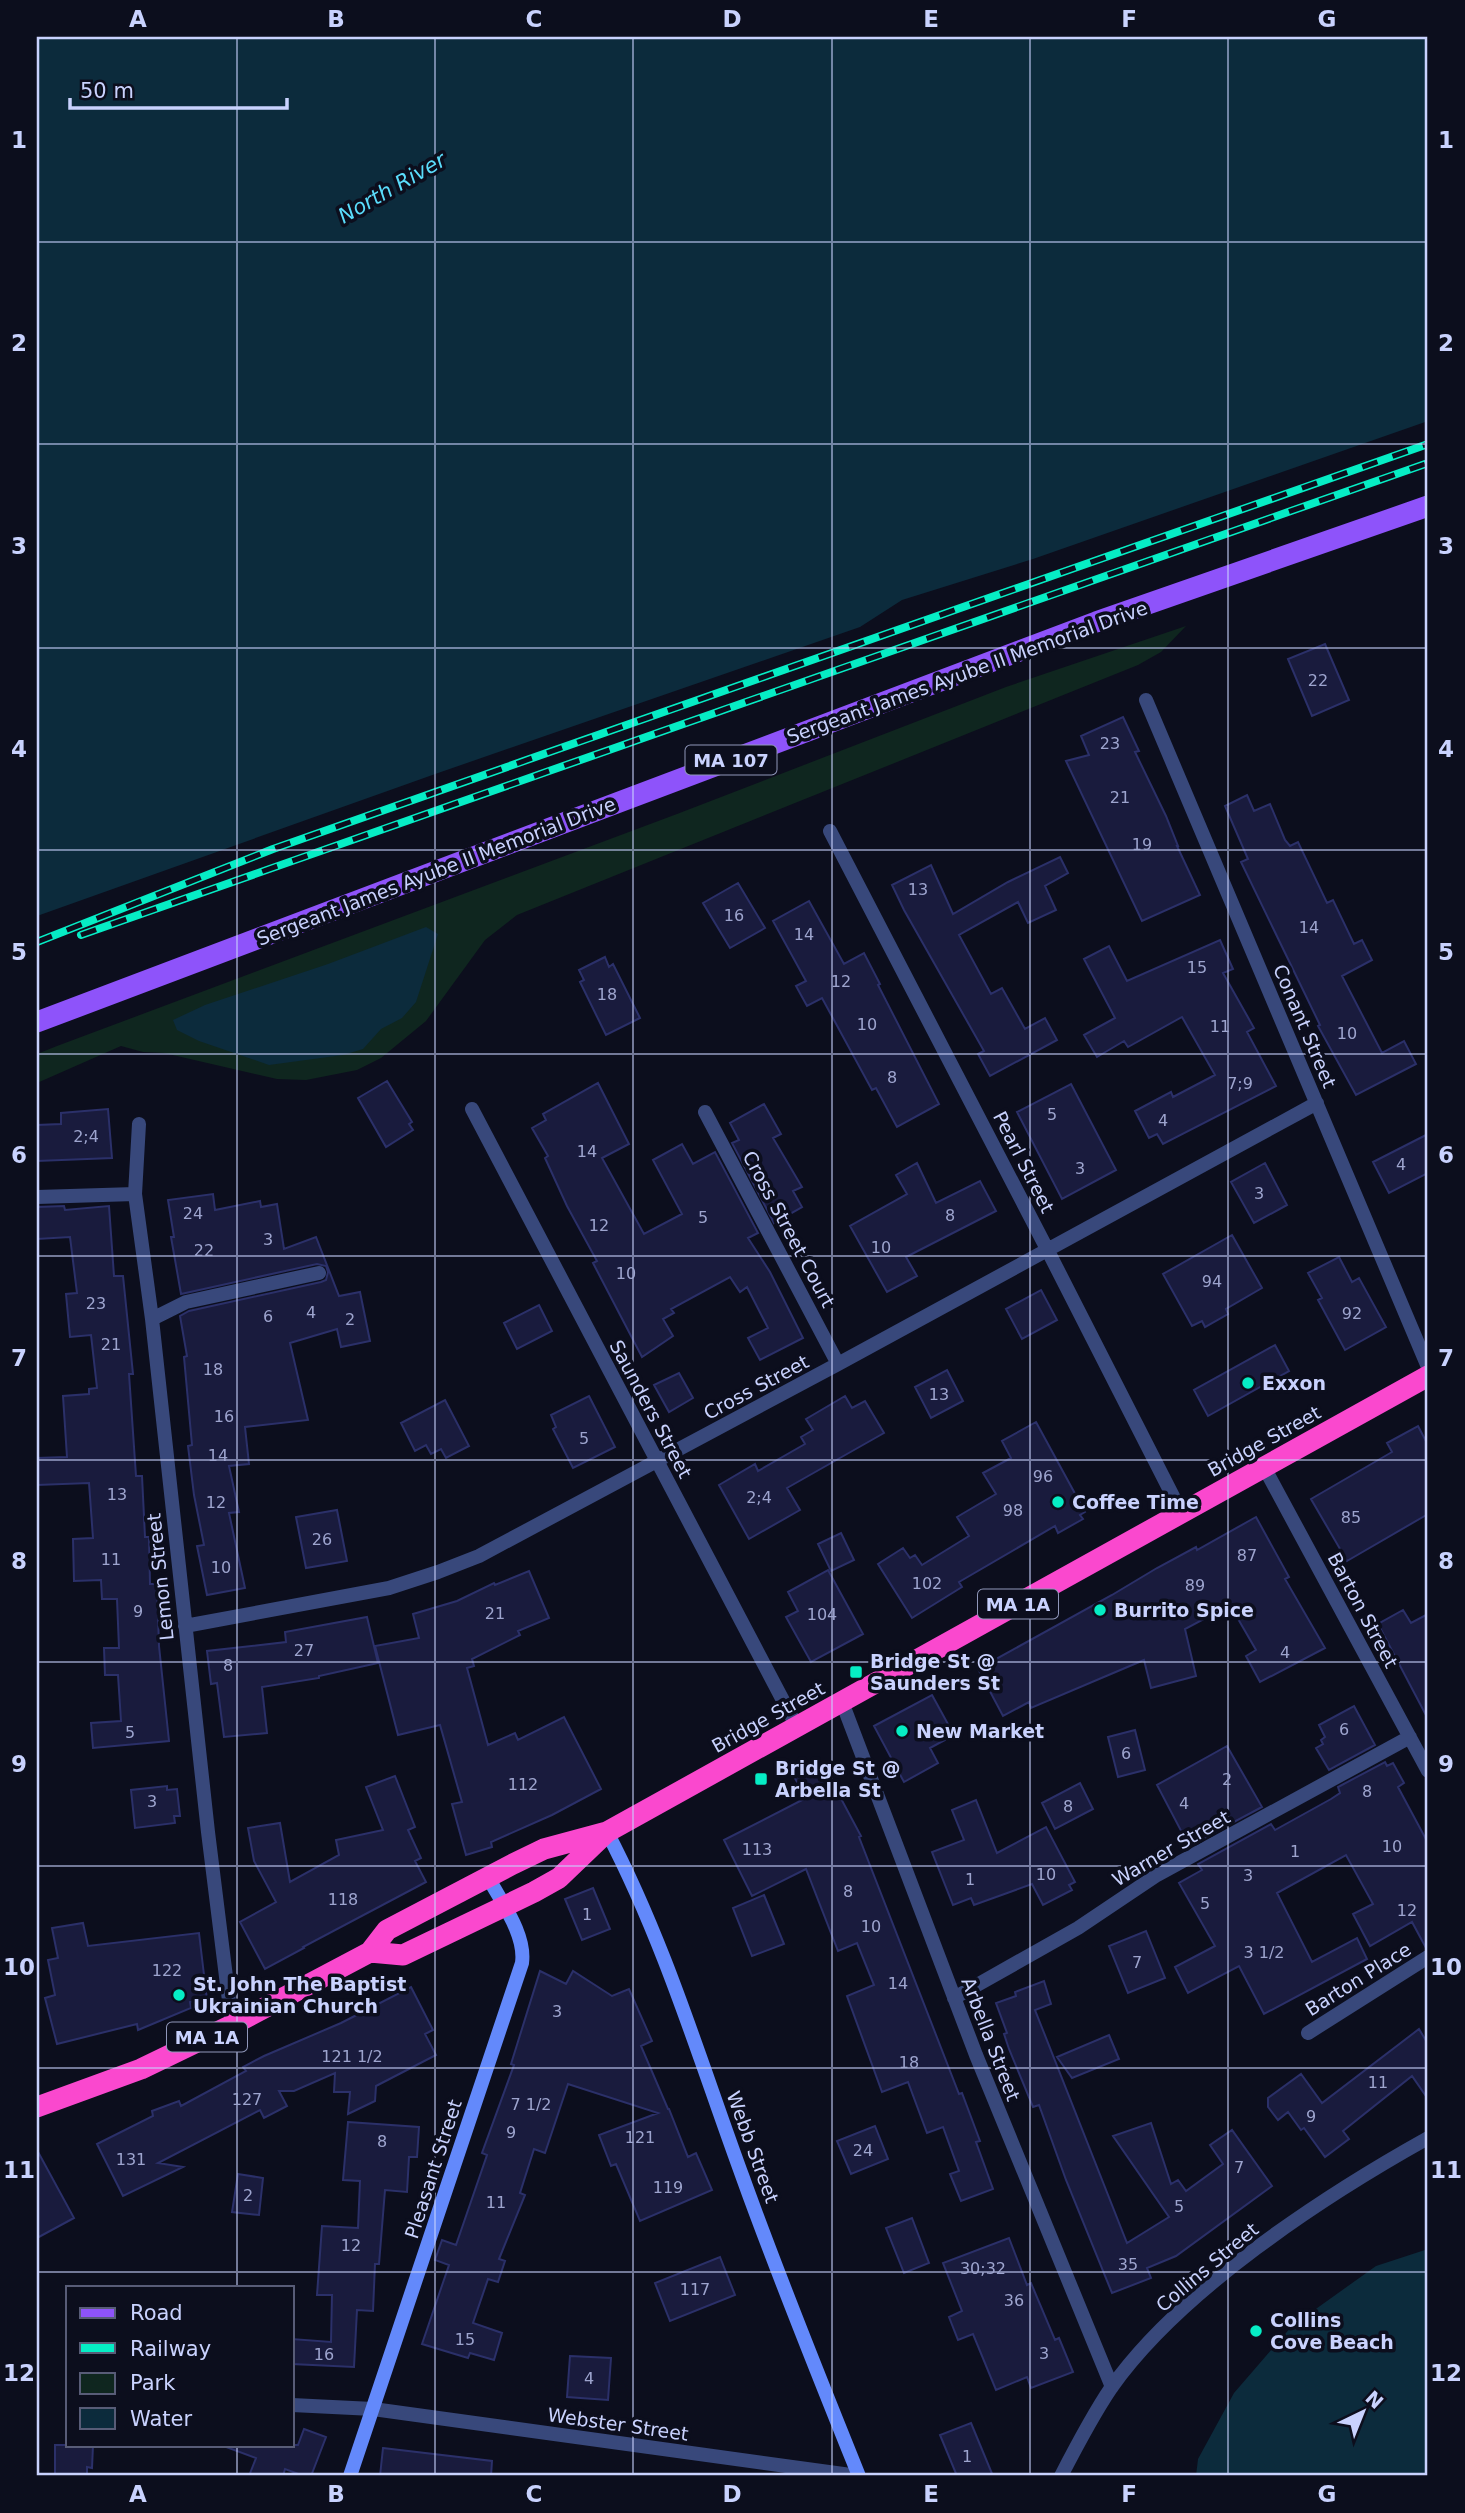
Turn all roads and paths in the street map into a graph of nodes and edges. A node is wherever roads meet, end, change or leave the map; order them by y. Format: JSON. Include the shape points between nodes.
{"nodes":[{"id":1,"x":1428,"y":506,"type":"edge"},
{"id":2,"x":1146,"y":700,"type":"dead end"},
{"id":3,"x":830,"y":831,"type":"dead end"},
{"id":4,"x":37,"y":1022,"type":"edge"},
{"id":5,"x":1317,"y":1103,"type":"junction"},
{"id":6,"x":472,"y":1109,"type":"dead end"},
{"id":7,"x":705,"y":1112,"type":"dead end"},
{"id":8,"x":139,"y":1124,"type":"dead end"},
{"id":9,"x":135,"y":1194,"type":"junction"},
{"id":10,"x":37,"y":1197,"type":"edge"},
{"id":11,"x":1047,"y":1249,"type":"junction"},
{"id":12,"x":319,"y":1273,"type":"dead end"},
{"id":13,"x":152,"y":1319,"type":"junction"},
{"id":14,"x":838,"y":1364,"type":"junction"},
{"id":15,"x":1428,"y":1367,"type":"edge"},
{"id":16,"x":1428,"y":1376,"type":"edge"},
{"id":17,"x":656,"y":1462,"type":"junction"},
{"id":18,"x":1264,"y":1467,"type":"junction"},
{"id":19,"x":1181,"y":1512,"type":"junction"},
{"id":20,"x":185,"y":1626,"type":"junction"},
{"id":21,"x":842,"y":1702,"type":"junction"},
{"id":22,"x":797,"y":1727,"type":"junction"},
{"id":23,"x":1410,"y":1737,"type":"junction"},
{"id":24,"x":1428,"y":1771,"type":"edge"},
{"id":25,"x":607,"y":1832,"type":"junction"},
{"id":26,"x":488,"y":1877,"type":"junction"},
{"id":27,"x":503,"y":1907,"type":"junction"},
{"id":28,"x":370,"y":1952,"type":"junction"},
{"id":29,"x":1428,"y":1957,"type":"edge"},
{"id":30,"x":954,"y":1998,"type":"junction"},
{"id":31,"x":232,"y":2025,"type":"junction"},
{"id":32,"x":1308,"y":2034,"type":"dead end"},
{"id":33,"x":37,"y":2108,"type":"edge"},
{"id":34,"x":1428,"y":2138,"type":"edge"},
{"id":35,"x":1112,"y":2387,"type":"junction"},
{"id":36,"x":294,"y":2405,"type":"edge"},
{"id":37,"x":373,"y":2409,"type":"junction"},
{"id":38,"x":350,"y":2476,"type":"edge"},
{"id":39,"x":858,"y":2476,"type":"edge"},
{"id":40,"x":1060,"y":2476,"type":"edge"}],
"edges":[{"from":1,"to":4,"type":"main road","name":"Sergeant James Ayube II Memorial Drive","number":"MA 107","via":[[1096,622]]},
{"from":2,"to":5,"type":"street","name":"Conant Street"},
{"from":3,"to":11,"type":"street","name":"Pearl Street"},
{"from":5,"to":11,"type":"street","name":"Cross Street"},
{"from":5,"to":15,"type":"street","name":"Conant Street"},
{"from":6,"to":17,"type":"street","name":"Saunders Street"},
{"from":7,"to":14,"type":"street","name":"Cross Street Court"},
{"from":8,"to":9,"type":"street","name":"Lemon Street"},
{"from":9,"to":10,"type":"street"},
{"from":9,"to":13,"type":"street","name":"Lemon Street"},
{"from":11,"to":14,"type":"street","name":"Cross Street"},
{"from":11,"to":19,"type":"street","name":"Pearl Street"},
{"from":12,"to":13,"type":"street","via":[[186,1302]]},
{"from":13,"to":20,"type":"street","name":"Lemon Street"},
{"from":14,"to":17,"type":"street","name":"Cross Street"},
{"from":16,"to":18,"type":"highway","name":"Bridge Street","number":"MA 1A"},
{"from":17,"to":20,"type":"street","name":"Cross Street","via":[[479,1556],[438,1572],[389,1588]]},
{"from":17,"to":22,"type":"street","name":"Saunders Street"},
{"from":18,"to":19,"type":"highway","name":"Bridge Street","number":"MA 1A"},
{"from":18,"to":23,"type":"street","name":"Barton Street"},
{"from":19,"to":21,"type":"highway","name":"Bridge Street","number":"MA 1A"},
{"from":20,"to":31,"type":"street","name":"Lemon Street"},
{"from":21,"to":22,"type":"highway","name":"Bridge Street","number":"MA 1A"},
{"from":21,"to":30,"type":"street","name":"Arbella Street"},
{"from":22,"to":25,"type":"highway","name":"Bridge Street","number":"MA 1A"},
{"from":23,"to":24,"type":"street","name":"Barton Street"},
{"from":23,"to":30,"type":"street","name":"Warner Street","via":[[1157,1875],[1078,1928]]},
{"from":25,"to":26,"type":"highway","name":"Bridge Street","number":"MA 1A","via":[[544,1849]]},
{"from":25,"to":27,"type":"highway","name":"Bridge Street","number":"MA 1A","via":[[559,1878]]},
{"from":25,"to":39,"type":"main road","name":"Webb Street","via":[[657,1937],[743,2180]]},
{"from":26,"to":27,"type":"main road","name":"Pleasant Street"},
{"from":26,"to":28,"type":"highway","name":"Bridge Street","number":"MA 1A","via":[[387,1930]]},
{"from":27,"to":28,"type":"highway","name":"Bridge Street","number":"MA 1A","via":[[403,1955]]},
{"from":27,"to":37,"type":"main road","name":"Pleasant Street","via":[[522,1947],[522,1963]]},
{"from":28,"to":31,"type":"highway","name":"Bridge Street","number":"MA 1A"},
{"from":29,"to":32,"type":"street","name":"Barton Place"},
{"from":30,"to":35,"type":"street","name":"Arbella Street"},
{"from":31,"to":33,"type":"highway","name":"Bridge Street","number":"MA 1A","via":[[141,2069]]},
{"from":34,"to":35,"type":"street","name":"Collins Street","via":[[1332,2197],[1228,2271],[1149,2342]]},
{"from":35,"to":40,"type":"street","name":"Collins Street"},
{"from":36,"to":37,"type":"street","name":"Webster Street"},
{"from":37,"to":38,"type":"main road","name":"Pleasant Street"},
{"from":37,"to":39,"type":"street","name":"Webster Street"}]}
